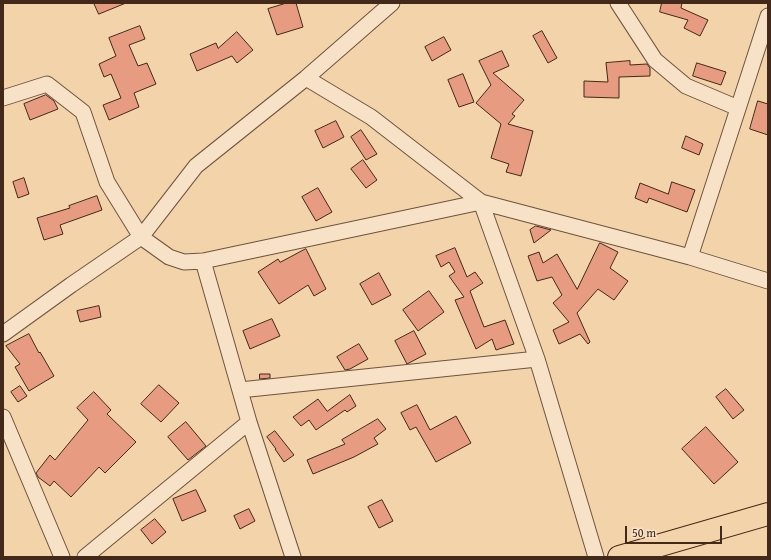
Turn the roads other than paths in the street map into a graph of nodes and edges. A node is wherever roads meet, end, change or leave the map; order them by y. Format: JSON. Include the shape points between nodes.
{"nodes":[{"id":1,"x":392,"y":3,"type":"edge"},
{"id":2,"x":618,"y":3,"type":"edge"},
{"id":3,"x":768,"y":16,"type":"edge"},
{"id":4,"x":306,"y":78,"type":"junction"},
{"id":5,"x":3,"y":98,"type":"edge"},
{"id":6,"x":738,"y":108,"type":"junction"},
{"id":7,"x":481,"y":202,"type":"junction"},
{"id":8,"x":141,"y":237,"type":"junction"},
{"id":9,"x":690,"y":257,"type":"junction"},
{"id":10,"x":203,"y":261,"type":"junction"},
{"id":11,"x":768,"y":281,"type":"edge"},
{"id":12,"x":3,"y":334,"type":"edge"},
{"id":13,"x":536,"y":359,"type":"junction"},
{"id":14,"x":240,"y":390,"type":"junction"},
{"id":15,"x":3,"y":417,"type":"edge"},
{"id":16,"x":249,"y":422,"type":"junction"},
{"id":17,"x":768,"y":514,"type":"edge"},
{"id":18,"x":62,"y":557,"type":"edge"},
{"id":19,"x":85,"y":557,"type":"edge"},
{"id":20,"x":293,"y":557,"type":"edge"},
{"id":21,"x":596,"y":557,"type":"edge"},
{"id":22,"x":620,"y":557,"type":"edge"}],
"edges":[{"from":1,"to":4,"type":"street"},
{"from":2,"to":6,"type":"street","via":[[655,60],[686,86]]},
{"from":3,"to":6,"type":"street"},
{"from":4,"to":7,"type":"street","via":[[371,117]]},
{"from":4,"to":8,"type":"street","via":[[196,166]]},
{"from":5,"to":8,"type":"street","via":[[47,84],[83,112],[107,182]]},
{"from":6,"to":9,"type":"street"},
{"from":7,"to":9,"type":"street"},
{"from":7,"to":10,"type":"street"},
{"from":7,"to":13,"type":"street"},
{"from":8,"to":10,"type":"street","via":[[168,257],[184,262]]},
{"from":8,"to":12,"type":"street"},
{"from":9,"to":11,"type":"street"},
{"from":10,"to":14,"type":"street"},
{"from":13,"to":14,"type":"street"},
{"from":13,"to":21,"type":"street"},
{"from":14,"to":16,"type":"street"},
{"from":15,"to":18,"type":"street"},
{"from":16,"to":19,"type":"street"},
{"from":16,"to":20,"type":"street"},
{"from":17,"to":22,"type":"highway"}]}
